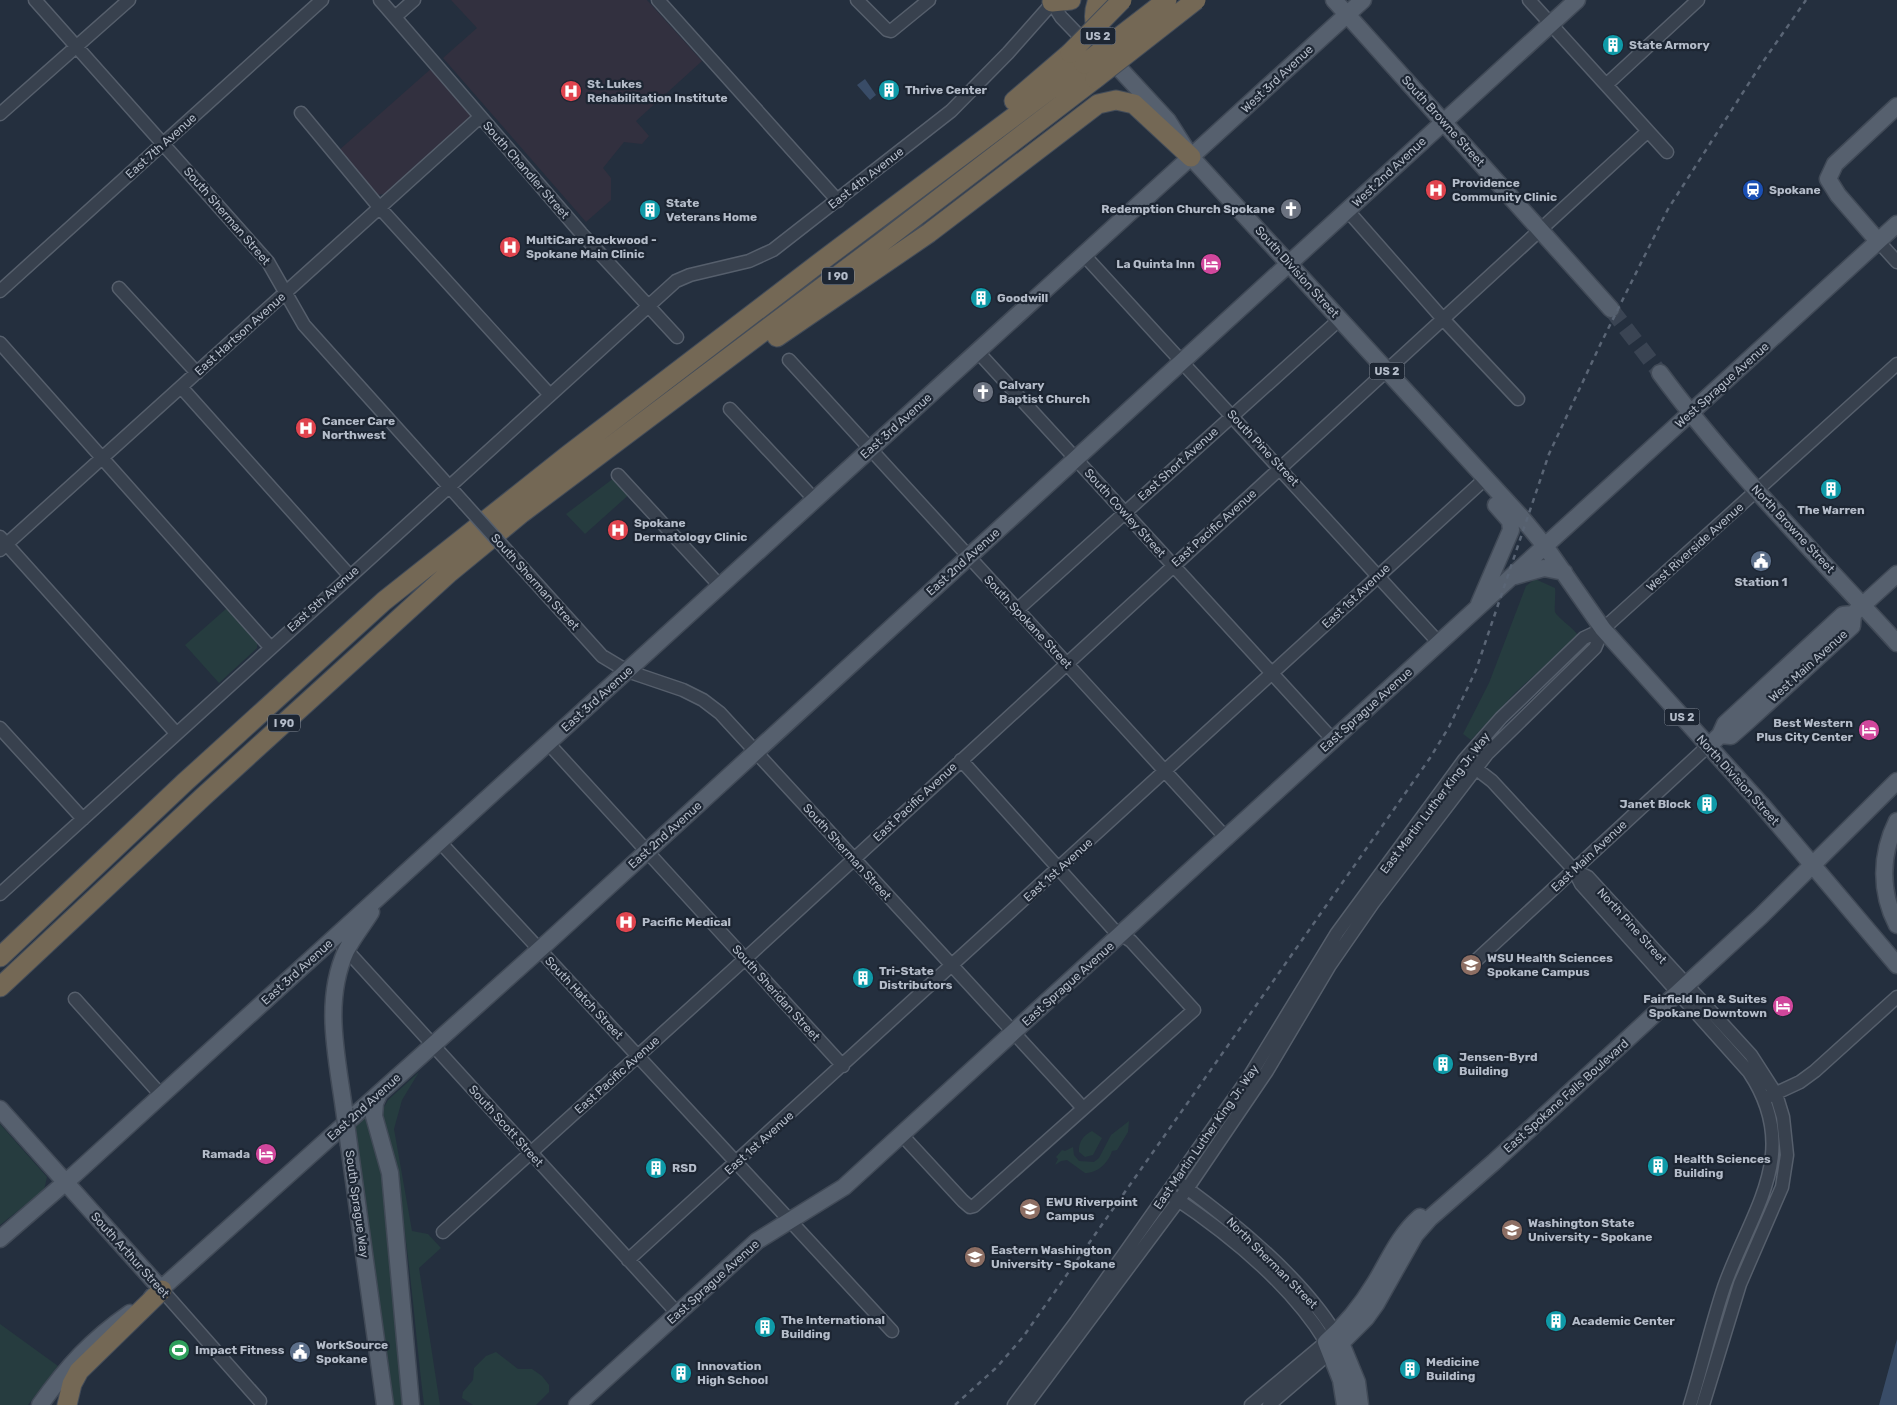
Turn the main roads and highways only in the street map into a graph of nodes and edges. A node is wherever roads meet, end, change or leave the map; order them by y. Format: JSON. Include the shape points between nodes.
{"nodes":[{"id":1,"x":1071,"y":0,"type":"edge"},
{"id":2,"x":1098,"y":0,"type":"edge"},
{"id":3,"x":1122,"y":0,"type":"edge"},
{"id":4,"x":1168,"y":0,"type":"edge"},
{"id":5,"x":1196,"y":0,"type":"edge"},
{"id":6,"x":1334,"y":0,"type":"edge"},
{"id":7,"x":1363,"y":0,"type":"edge"},
{"id":8,"x":1577,"y":0,"type":"edge"},
{"id":9,"x":1052,"y":1,"type":"edge"},
{"id":10,"x":1347,"y":14,"type":"junction"},
{"id":11,"x":1083,"y":65,"type":"junction"},
{"id":12,"x":1119,"y":68,"type":"joint"},
{"id":13,"x":1897,"y":106,"type":"edge"},
{"id":14,"x":1444,"y":123,"type":"junction"},
{"id":15,"x":1191,"y":158,"type":"junction"},
{"id":16,"x":1897,"y":224,"type":"edge"},
{"id":17,"x":1878,"y":242,"type":"junction"},
{"id":18,"x":1289,"y":263,"type":"junction"},
{"id":19,"x":1612,"y":309,"type":"tunnel mouth"},
{"id":20,"x":1660,"y":373,"type":"tunnel mouth"},
{"id":21,"x":1690,"y":414,"type":"junction"},
{"id":22,"x":579,"y":470,"type":"junction"},
{"id":23,"x":1486,"y":478,"type":"junction"},
{"id":24,"x":1545,"y":546,"type":"junction"},
{"id":25,"x":1564,"y":572,"type":"junction"},
{"id":26,"x":1897,"y":574,"type":"edge"},
{"id":27,"x":1511,"y":577,"type":"junction"},
{"id":28,"x":1477,"y":609,"type":"junction"},
{"id":29,"x":1858,"y":610,"type":"junction"},
{"id":30,"x":1897,"y":643,"type":"edge"},
{"id":31,"x":1714,"y":741,"type":"junction"},
{"id":32,"x":1897,"y":781,"type":"edge"},
{"id":33,"x":185,"y":782,"type":"junction"},
{"id":34,"x":204,"y":796,"type":"junction"},
{"id":35,"x":1897,"y":821,"type":"edge"},
{"id":36,"x":1810,"y":862,"type":"junction"},
{"id":37,"x":381,"y":895,"type":"junction"},
{"id":38,"x":1897,"y":925,"type":"edge"},
{"id":39,"x":0,"y":942,"type":"edge"},
{"id":40,"x":0,"y":957,"type":"edge"},
{"id":41,"x":1897,"y":965,"type":"edge"},
{"id":42,"x":0,"y":987,"type":"edge"},
{"id":43,"x":0,"y":1002,"type":"edge"},
{"id":44,"x":379,"y":1094,"type":"junction"},
{"id":45,"x":0,"y":1109,"type":"edge"},
{"id":46,"x":65,"y":1183,"type":"junction"},
{"id":47,"x":0,"y":1239,"type":"edge"},
{"id":48,"x":162,"y":1290,"type":"junction"},
{"id":49,"x":1333,"y":1343,"type":"junction"},
{"id":50,"x":40,"y":1405,"type":"edge"},
{"id":51,"x":67,"y":1405,"type":"edge"},
{"id":52,"x":385,"y":1405,"type":"edge"},
{"id":53,"x":411,"y":1405,"type":"edge"},
{"id":54,"x":577,"y":1405,"type":"edge"},
{"id":55,"x":1344,"y":1405,"type":"edge"},
{"id":56,"x":1360,"y":1405,"type":"edge"}],
"edges":[{"from":1,"to":9,"type":"highway"},
{"from":2,"to":12,"type":"highway","number":"US 2","via":[[1093,14],[1097,33]]},
{"from":3,"to":11,"type":"highway","bridge":true},
{"from":4,"to":11,"type":"highway","number":"I 90","bridge":true},
{"from":5,"to":11,"type":"highway","number":"I 90","bridge":true},
{"from":6,"to":10,"type":"main road","name":"South Browne Street"},
{"from":7,"to":10,"type":"main road","name":"West 3rd Avenue"},
{"from":8,"to":14,"type":"main road","name":"West 2nd Avenue"},
{"from":10,"to":14,"type":"main road","name":"South Browne Street"},
{"from":10,"to":15,"type":"main road","name":"West 3rd Avenue"},
{"from":11,"to":22,"type":"highway","number":"I 90"},
{"from":11,"to":33,"type":"highway","number":"I 90","via":[[1033,86],[827,256],[384,601]]},
{"from":12,"to":15,"type":"main road","name":"South Division Street","number":"US 2","via":[[1168,121]]},
{"from":13,"to":17,"type":"main road","via":[[1834,164],[1828,179]]},
{"from":14,"to":18,"type":"main road","name":"West 2nd Avenue"},
{"from":14,"to":19,"type":"main road","name":"South Browne Street"},
{"from":15,"to":18,"type":"main road","name":"South Division Street","number":"US 2"},
{"from":15,"to":22,"type":"highway","via":[[1134,104],[1116,100],[1090,108],[929,233]]},
{"from":15,"to":37,"type":"main road","name":"East 3rd Avenue"},
{"from":16,"to":17,"type":"main road","name":"West Sprague Avenue"},
{"from":17,"to":21,"type":"main road","name":"West Sprague Avenue"},
{"from":18,"to":23,"type":"main road","name":"South Division Street","number":"US 2"},
{"from":18,"to":44,"type":"main road","name":"East 2nd Avenue"},
{"from":20,"to":21,"type":"main road"},
{"from":21,"to":24,"type":"main road","name":"West Sprague Avenue"},
{"from":21,"to":29,"type":"main road","name":"North Browne Street"},
{"from":22,"to":34,"type":"highway","number":"I 90","via":[[448,574]]},
{"from":23,"to":24,"type":"main road","name":"South Division Street","number":"US 2"},
{"from":23,"to":28,"type":"main road","via":[[1493,502],[1510,521],[1511,530]]},
{"from":24,"to":25,"type":"main road","name":"North Division Street","number":"US 2"},
{"from":24,"to":27,"type":"main road","name":"East Sprague Avenue"},
{"from":25,"to":27,"type":"main road","via":[[1550,568]]},
{"from":25,"to":31,"type":"main road","name":"North Division Street","number":"US 2","via":[[1604,629]]},
{"from":26,"to":29,"type":"main road","name":"West Main Avenue"},
{"from":27,"to":28,"type":"main road","name":"East Sprague Avenue"},
{"from":28,"to":54,"type":"main road","name":"East Sprague Avenue","via":[[844,1187],[757,1241]]},
{"from":29,"to":30,"type":"main road","name":"North Browne Street"},
{"from":29,"to":31,"type":"main road","name":"West Main Avenue","via":[[1852,626],[1748,721],[1731,736]]},
{"from":31,"to":36,"type":"main road","name":"North Division Street","number":"US 2"},
{"from":32,"to":36,"type":"main road","name":"East Spokane Falls Boulevard"},
{"from":33,"to":39,"type":"highway"},
{"from":33,"to":40,"type":"highway","number":"I 90"},
{"from":34,"to":42,"type":"highway","number":"I 90"},
{"from":34,"to":43,"type":"highway"},
{"from":35,"to":38,"type":"main road","via":[[1887,847],[1883,872],[1885,894]]},
{"from":36,"to":41,"type":"main road","name":"North Division Street","number":"US 2"},
{"from":36,"to":49,"type":"main road","name":"East Spokane Falls Boulevard","via":[[1679,986],[1413,1223]]},
{"from":37,"to":46,"type":"main road","name":"East 3rd Avenue"},
{"from":37,"to":52,"type":"main road","name":"South Sprague Way","bridge":true,"via":[[347,950],[335,988],[333,1020]]},
{"from":44,"to":48,"type":"main road","name":"East 2nd Avenue"},
{"from":44,"to":53,"type":"main road","via":[[374,1116],[390,1173]]},
{"from":45,"to":46,"type":"main road","name":"South Arthur Street"},
{"from":46,"to":47,"type":"main road","name":"East 3rd Avenue"},
{"from":46,"to":48,"type":"main road","name":"South Arthur Street"},
{"from":48,"to":50,"type":"main road","name":"East 2nd Avenue","via":[[91,1342],[68,1366]]},
{"from":48,"to":51,"type":"highway","via":[[79,1371]]},
{"from":49,"to":55,"type":"main road"},
{"from":49,"to":56,"type":"main road","via":[[1357,1382]]}]}
